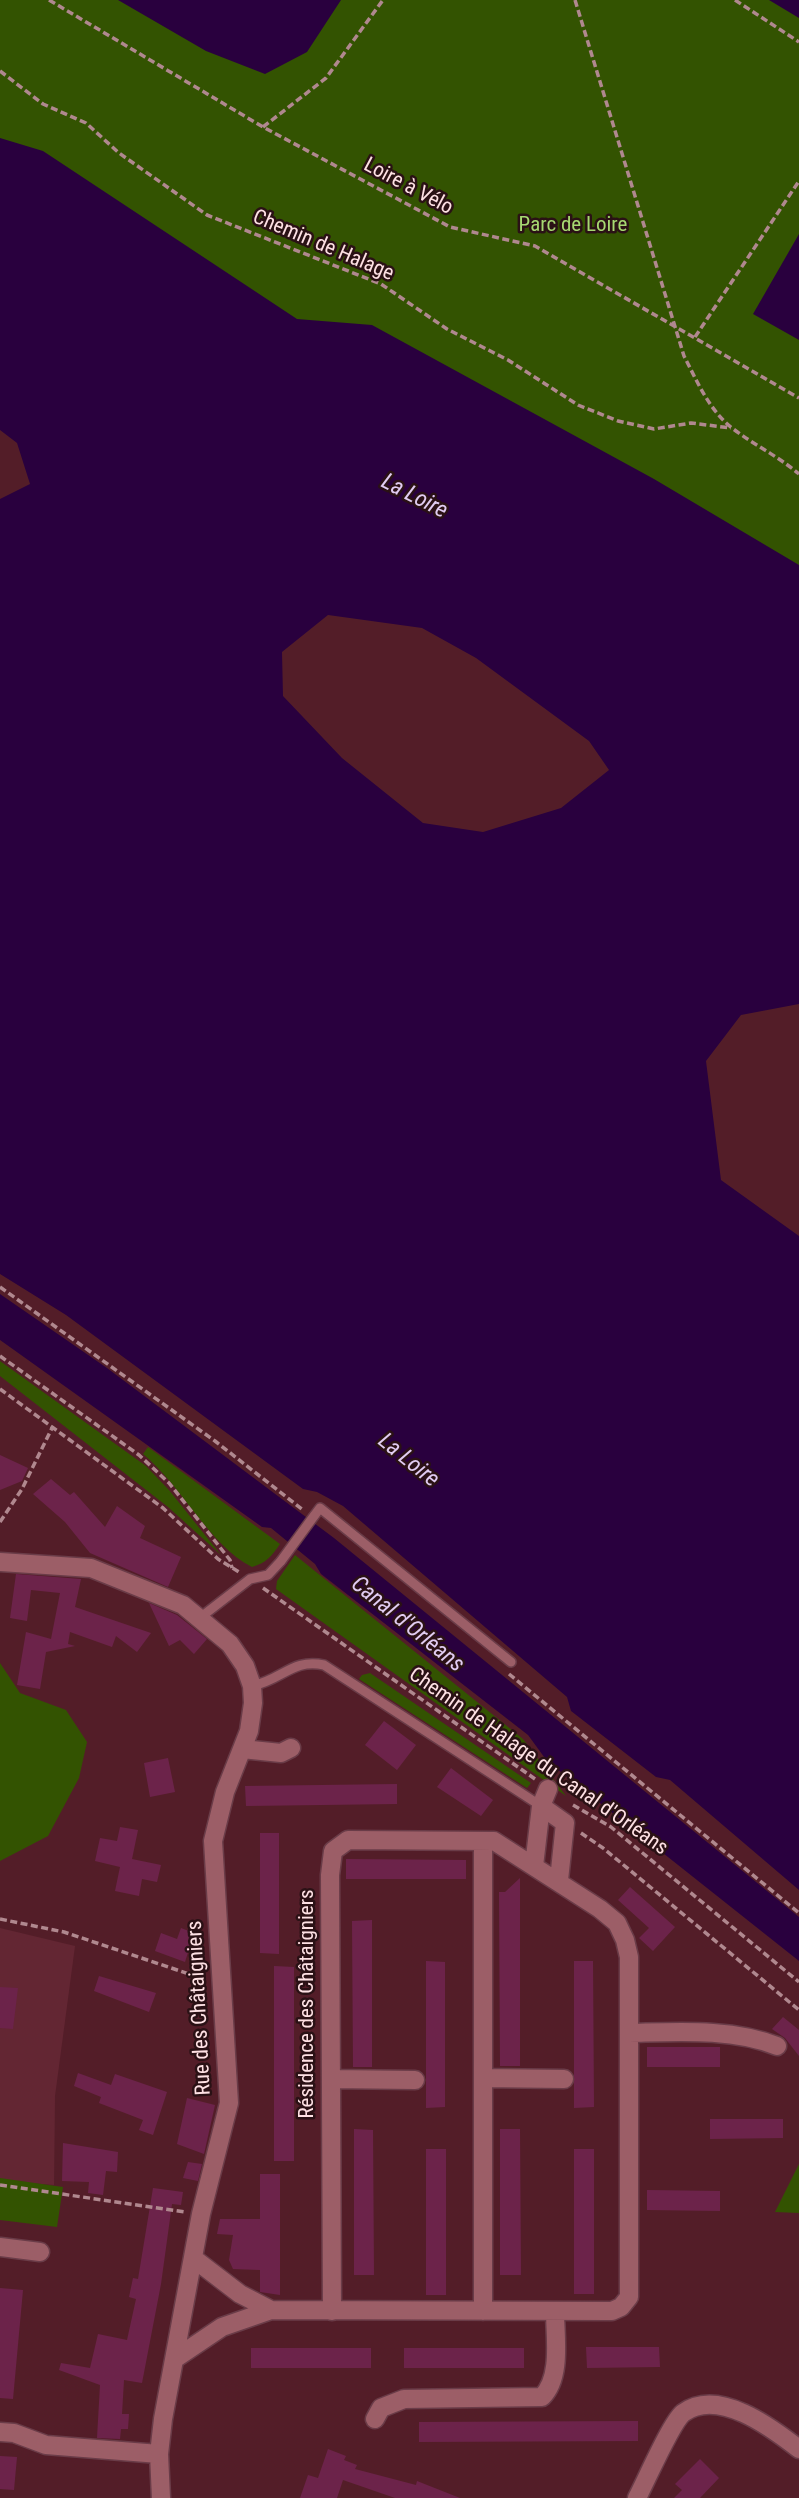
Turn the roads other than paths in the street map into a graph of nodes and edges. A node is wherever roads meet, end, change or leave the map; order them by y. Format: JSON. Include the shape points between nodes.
{"nodes":[{"id":1,"x":0,"y":1562,"type":"edge"},
{"id":2,"x":201,"y":1617,"type":"junction"},
{"id":3,"x":511,"y":1662,"type":"dead end"},
{"id":4,"x":252,"y":1686,"type":"junction"},
{"id":5,"x":291,"y":1748,"type":"dead end"},
{"id":6,"x":242,"y":1749,"type":"junction"},
{"id":7,"x":548,"y":1789,"type":"road end"},
{"id":8,"x":541,"y":1806,"type":"junction"},
{"id":9,"x":483,"y":1840,"type":"junction"},
{"id":10,"x":534,"y":1866,"type":"junction"},
{"id":11,"x":559,"y":1880,"type":"junction"},
{"id":12,"x":629,"y":2033,"type":"junction"},
{"id":13,"x":777,"y":2046,"type":"dead end"},
{"id":14,"x":483,"y":2078,"type":"junction"},
{"id":15,"x":331,"y":2079,"type":"junction"},
{"id":16,"x":564,"y":2079,"type":"dead end"},
{"id":17,"x":415,"y":2080,"type":"dead end"},
{"id":18,"x":0,"y":2247,"type":"edge"},
{"id":19,"x":40,"y":2252,"type":"dead end"},
{"id":20,"x":193,"y":2258,"type":"junction"},
{"id":21,"x":271,"y":2310,"type":"junction"},
{"id":22,"x":332,"y":2311,"type":"junction"},
{"id":23,"x":483,"y":2311,"type":"junction"},
{"id":24,"x":555,"y":2311,"type":"junction"},
{"id":25,"x":176,"y":2358,"type":"junction"},
{"id":26,"x":375,"y":2419,"type":"dead end"},
{"id":27,"x":0,"y":2432,"type":"edge"},
{"id":28,"x":799,"y":2449,"type":"edge"},
{"id":29,"x":159,"y":2454,"type":"junction"},
{"id":30,"x":162,"y":2498,"type":"edge"},
{"id":31,"x":637,"y":2498,"type":"edge"}],
"edges":[{"from":1,"to":2,"type":"street","via":[[92,1568],[159,1594]]},
{"from":2,"to":3,"type":"lane","bridge":true,"via":[[250,1579],[268,1574],[320,1508]]},
{"from":2,"to":4,"type":"street","via":[[230,1644]]},
{"from":4,"to":6,"type":"street","name":"Rue des Châtaigniers","via":[[253,1703]]},
{"from":4,"to":8,"type":"lane","via":[[269,1683],[303,1662],[324,1665]]},
{"from":5,"to":6,"type":"street","via":[[281,1753]]},
{"from":6,"to":20,"type":"street","name":"Rue des Châtaigniers","via":[[225,1791],[213,1841],[229,2103]]},
{"from":7,"to":8,"type":"street"},
{"from":8,"to":10,"type":"street"},
{"from":8,"to":11,"type":"street","via":[[565,1823]]},
{"from":9,"to":10,"type":"street","name":"Résidence des Châtaigniers","via":[[507,1846]]},
{"from":9,"to":14,"type":"street"},
{"from":9,"to":15,"type":"street","name":"Résidence des Châtaigniers","via":[[348,1840],[333,1851]]},
{"from":10,"to":11,"type":"street","name":"Résidence des Châtaigniers"},
{"from":11,"to":12,"type":"street","name":"Résidence des Châtaigniers","via":[[617,1923],[625,1940]]},
{"from":12,"to":13,"type":"street","via":[[731,2035]]},
{"from":12,"to":24,"type":"street","name":"Résidence des Châtaigniers","via":[[629,2297],[612,2311]]},
{"from":14,"to":16,"type":"street"},
{"from":14,"to":23,"type":"street"},
{"from":15,"to":17,"type":"street"},
{"from":15,"to":22,"type":"street","name":"Résidence des Châtaigniers"},
{"from":18,"to":19,"type":"street"},
{"from":20,"to":21,"type":"street","via":[[240,2294]]},
{"from":20,"to":25,"type":"street","name":"Rue des Châtaigniers"},
{"from":21,"to":22,"type":"street","name":"Résidence des Châtaigniers"},
{"from":21,"to":25,"type":"street","name":"Résidence des Châtaigniers","via":[[222,2327]]},
{"from":22,"to":23,"type":"street","name":"Résidence des Châtaigniers"},
{"from":23,"to":24,"type":"street","name":"Résidence des Châtaigniers"},
{"from":24,"to":26,"type":"street","via":[[554,2377],[542,2397],[404,2399],[381,2407]]},
{"from":25,"to":29,"type":"street","name":"Rue des Châtaigniers"},
{"from":27,"to":29,"type":"street","via":[[46,2445]]},
{"from":28,"to":31,"type":"street","via":[[736,2410],[697,2406],[681,2415]]},
{"from":29,"to":30,"type":"street","name":"Rue des Châtaigniers"}]}
